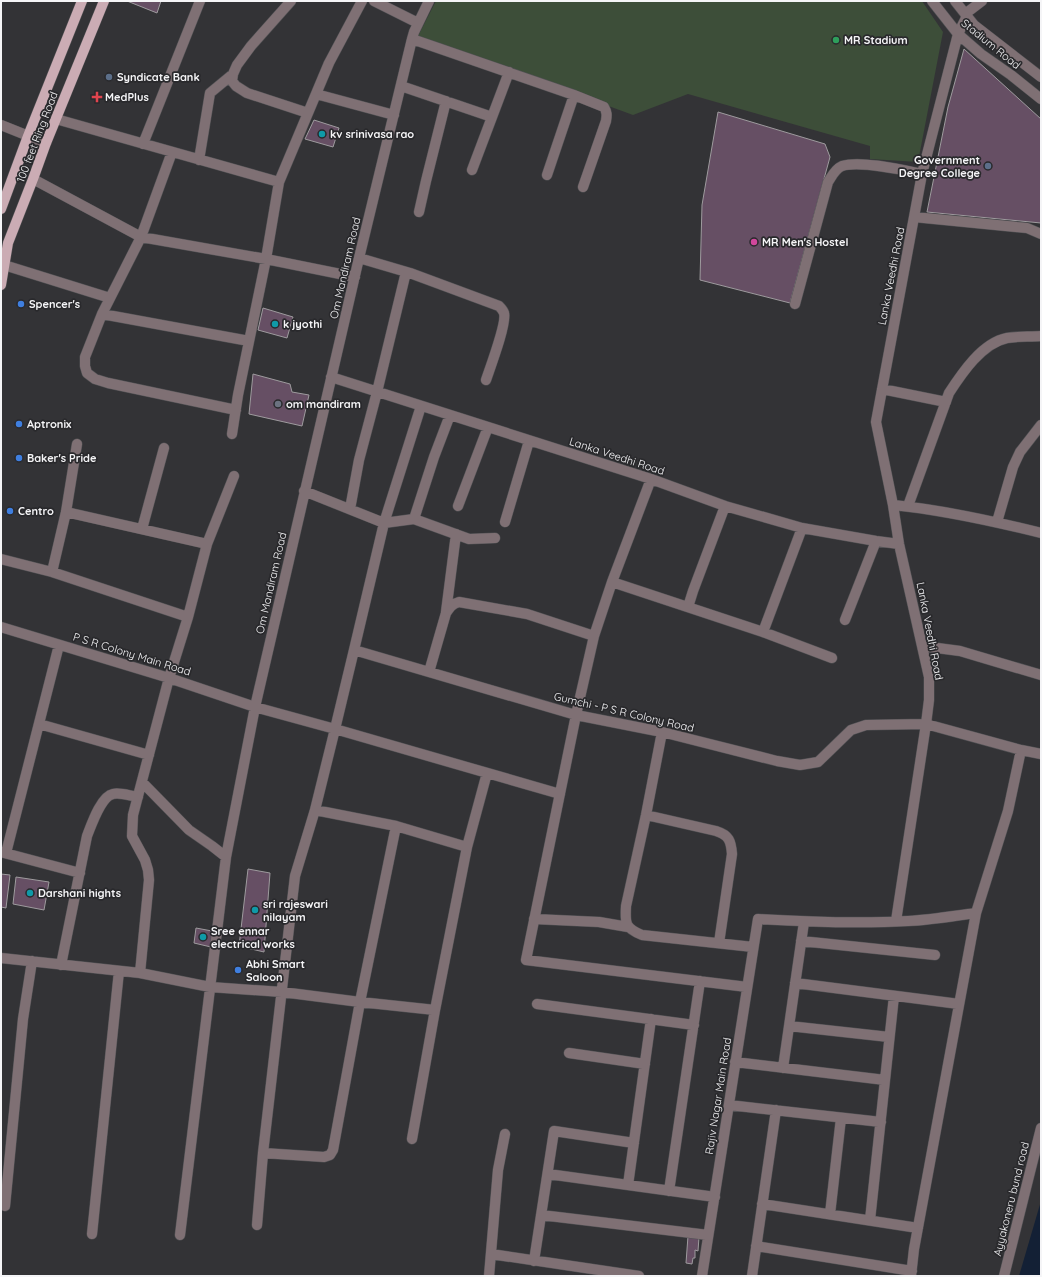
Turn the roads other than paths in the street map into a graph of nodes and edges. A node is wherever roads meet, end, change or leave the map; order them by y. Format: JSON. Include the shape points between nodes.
{"nodes":[{"id":1,"x":82,"y":1,"type":"edge"},
{"id":2,"x":104,"y":1,"type":"edge"},
{"id":3,"x":200,"y":1,"type":"edge"},
{"id":4,"x":291,"y":1,"type":"edge"},
{"id":5,"x":362,"y":1,"type":"edge"},
{"id":6,"x":374,"y":1,"type":"edge"},
{"id":7,"x":429,"y":1,"type":"edge"},
{"id":8,"x":932,"y":1,"type":"edge"},
{"id":9,"x":955,"y":1,"type":"edge"},
{"id":10,"x":982,"y":1,"type":"edge"},
{"id":11,"x":966,"y":15,"type":"junction"},
{"id":12,"x":418,"y":23,"type":"junction"},
{"id":13,"x":958,"y":34,"type":"junction"},
{"id":14,"x":412,"y":39,"type":"junction"},
{"id":15,"x":509,"y":72,"type":"junction"},
{"id":16,"x":232,"y":74,"type":"junction"},
{"id":17,"x":1041,"y":77,"type":"edge"},
{"id":18,"x":401,"y":86,"type":"junction"},
{"id":19,"x":316,"y":94,"type":"junction"},
{"id":20,"x":574,"y":95,"type":"junction"},
{"id":21,"x":1041,"y":100,"type":"edge"},
{"id":22,"x":446,"y":101,"type":"junction"},
{"id":23,"x":308,"y":113,"type":"junction"},
{"id":24,"x":394,"y":115,"type":"junction"},
{"id":25,"x":492,"y":117,"type":"junction"},
{"id":26,"x":56,"y":119,"type":"junction"},
{"id":27,"x":1,"y":125,"type":"edge"},
{"id":28,"x":28,"y":136,"type":"junction"},
{"id":29,"x":46,"y":143,"type":"junction"},
{"id":30,"x":143,"y":144,"type":"junction"},
{"id":31,"x":172,"y":152,"type":"junction"},
{"id":32,"x":199,"y":160,"type":"junction"},
{"id":33,"x":472,"y":170,"type":"dead end"},
{"id":34,"x":922,"y":174,"type":"junction"},
{"id":35,"x":547,"y":175,"type":"dead end"},
{"id":36,"x":33,"y":179,"type":"junction"},
{"id":37,"x":279,"y":182,"type":"junction"},
{"id":38,"x":583,"y":187,"type":"dead end"},
{"id":39,"x":1,"y":209,"type":"edge"},
{"id":40,"x":419,"y":212,"type":"dead end"},
{"id":41,"x":914,"y":217,"type":"junction"},
{"id":42,"x":1041,"y":234,"type":"edge"},
{"id":43,"x":141,"y":237,"type":"junction"},
{"id":44,"x":359,"y":258,"type":"junction"},
{"id":45,"x":266,"y":259,"type":"junction"},
{"id":46,"x":4,"y":266,"type":"junction"},
{"id":47,"x":406,"y":272,"type":"junction"},
{"id":48,"x":355,"y":277,"type":"junction"},
{"id":49,"x":1,"y":285,"type":"edge"},
{"id":50,"x":110,"y":298,"type":"junction"},
{"id":51,"x":795,"y":304,"type":"dead end"},
{"id":52,"x":102,"y":314,"type":"junction"},
{"id":53,"x":1040,"y":333,"type":"edge"},
{"id":54,"x":250,"y":341,"type":"junction"},
{"id":55,"x":331,"y":377,"type":"junction"},
{"id":56,"x":486,"y":380,"type":"dead end"},
{"id":57,"x":882,"y":389,"type":"junction"},
{"id":58,"x":377,"y":392,"type":"junction"},
{"id":59,"x":946,"y":402,"type":"junction"},
{"id":60,"x":421,"y":406,"type":"junction"},
{"id":61,"x":236,"y":410,"type":"junction"},
{"id":62,"x":450,"y":415,"type":"junction"},
{"id":63,"x":1041,"y":425,"type":"edge"},
{"id":64,"x":488,"y":427,"type":"junction"},
{"id":65,"x":232,"y":434,"type":"dead end"},
{"id":66,"x":529,"y":441,"type":"junction"},
{"id":67,"x":77,"y":444,"type":"dead end"},
{"id":68,"x":164,"y":448,"type":"dead end"},
{"id":69,"x":234,"y":476,"type":"dead end"},
{"id":70,"x":651,"y":479,"type":"junction"},
{"id":71,"x":304,"y":491,"type":"junction"},
{"id":72,"x":893,"y":505,"type":"junction"},
{"id":73,"x":458,"y":506,"type":"dead end"},
{"id":74,"x":724,"y":506,"type":"junction"},
{"id":75,"x":908,"y":506,"type":"junction"},
{"id":76,"x":350,"y":509,"type":"junction"},
{"id":77,"x":66,"y":512,"type":"junction"},
{"id":78,"x":414,"y":519,"type":"junction"},
{"id":79,"x":505,"y":522,"type":"dead end"},
{"id":80,"x":997,"y":522,"type":"junction"},
{"id":81,"x":384,"y":523,"type":"junction"},
{"id":82,"x":802,"y":528,"type":"junction"},
{"id":83,"x":142,"y":529,"type":"junction"},
{"id":84,"x":1041,"y":533,"type":"edge"},
{"id":85,"x":456,"y":534,"type":"junction"},
{"id":86,"x":495,"y":538,"type":"dead end"},
{"id":87,"x":876,"y":541,"type":"junction"},
{"id":88,"x":207,"y":544,"type":"junction"},
{"id":89,"x":899,"y":544,"type":"junction"},
{"id":90,"x":1,"y":559,"type":"edge"},
{"id":91,"x":52,"y":572,"type":"junction"},
{"id":92,"x":612,"y":582,"type":"junction"},
{"id":93,"x":688,"y":608,"type":"junction"},
{"id":94,"x":446,"y":613,"type":"junction"},
{"id":95,"x":188,"y":617,"type":"junction"},
{"id":96,"x":845,"y":620,"type":"dead end"},
{"id":97,"x":1,"y":627,"type":"edge"},
{"id":98,"x":763,"y":632,"type":"junction"},
{"id":99,"x":594,"y":636,"type":"junction"},
{"id":100,"x":59,"y":645,"type":"junction"},
{"id":101,"x":922,"y":646,"type":"junction"},
{"id":102,"x":354,"y":650,"type":"junction"},
{"id":103,"x":832,"y":658,"type":"dead end"},
{"id":104,"x":429,"y":672,"type":"junction"},
{"id":105,"x":1041,"y":675,"type":"edge"},
{"id":106,"x":169,"y":678,"type":"junction"},
{"id":107,"x":255,"y":706,"type":"junction"},
{"id":108,"x":576,"y":715,"type":"junction"},
{"id":109,"x":39,"y":724,"type":"junction"},
{"id":110,"x":926,"y":724,"type":"junction"},
{"id":111,"x":335,"y":729,"type":"junction"},
{"id":112,"x":662,"y":732,"type":"junction"},
{"id":113,"x":1021,"y":750,"type":"junction"},
{"id":114,"x":1041,"y":754,"type":"edge"},
{"id":115,"x":149,"y":755,"type":"junction"},
{"id":116,"x":487,"y":773,"type":"junction"},
{"id":117,"x":142,"y":782,"type":"junction"},
{"id":118,"x":560,"y":794,"type":"junction"},
{"id":119,"x":138,"y":797,"type":"junction"},
{"id":120,"x":315,"y":810,"type":"junction"},
{"id":121,"x":646,"y":815,"type":"junction"},
{"id":122,"x":396,"y":826,"type":"junction"},
{"id":123,"x":467,"y":846,"type":"junction"},
{"id":124,"x":3,"y":853,"type":"edge"},
{"id":125,"x":226,"y":857,"type":"junction"},
{"id":126,"x":80,"y":873,"type":"junction"},
{"id":127,"x":976,"y":913,"type":"junction"},
{"id":128,"x":534,"y":919,"type":"junction"},
{"id":129,"x":896,"y":921,"type":"junction"},
{"id":130,"x":804,"y":922,"type":"junction"},
{"id":131,"x":628,"y":927,"type":"junction"},
{"id":132,"x":801,"y":941,"type":"junction"},
{"id":133,"x":719,"y":943,"type":"junction"},
{"id":134,"x":754,"y":947,"type":"junction"},
{"id":135,"x":935,"y":955,"type":"dead end"},
{"id":136,"x":1,"y":958,"type":"edge"},
{"id":137,"x":32,"y":961,"type":"junction"},
{"id":138,"x":61,"y":965,"type":"junction"},
{"id":139,"x":119,"y":971,"type":"junction"},
{"id":140,"x":140,"y":973,"type":"junction"},
{"id":141,"x":700,"y":981,"type":"junction"},
{"id":142,"x":795,"y":983,"type":"junction"},
{"id":143,"x":210,"y":986,"type":"junction"},
{"id":144,"x":747,"y":987,"type":"junction"},
{"id":145,"x":282,"y":992,"type":"junction"},
{"id":146,"x":894,"y":996,"type":"junction"},
{"id":147,"x":360,"y":1002,"type":"junction"},
{"id":148,"x":537,"y":1004,"type":"dead end"},
{"id":149,"x":959,"y":1004,"type":"junction"},
{"id":150,"x":435,"y":1010,"type":"junction"},
{"id":151,"x":651,"y":1019,"type":"junction"},
{"id":152,"x":694,"y":1025,"type":"junction"},
{"id":153,"x":789,"y":1026,"type":"junction"},
{"id":154,"x":889,"y":1037,"type":"junction"},
{"id":155,"x":569,"y":1053,"type":"dead end"},
{"id":156,"x":735,"y":1062,"type":"junction"},
{"id":157,"x":645,"y":1064,"type":"junction"},
{"id":158,"x":783,"y":1068,"type":"junction"},
{"id":159,"x":885,"y":1080,"type":"junction"},
{"id":160,"x":729,"y":1105,"type":"junction"},
{"id":161,"x":776,"y":1110,"type":"junction"},
{"id":162,"x":841,"y":1118,"type":"junction"},
{"id":163,"x":881,"y":1122,"type":"junction"},
{"id":164,"x":1041,"y":1128,"type":"edge"},
{"id":165,"x":505,"y":1134,"type":"dead end"},
{"id":166,"x":412,"y":1139,"type":"dead end"},
{"id":167,"x":634,"y":1143,"type":"junction"},
{"id":168,"x":263,"y":1153,"type":"junction"},
{"id":169,"x":548,"y":1174,"type":"junction"},
{"id":170,"x":628,"y":1185,"type":"junction"},
{"id":171,"x":669,"y":1191,"type":"junction"},
{"id":172,"x":714,"y":1197,"type":"junction"},
{"id":173,"x":762,"y":1204,"type":"junction"},
{"id":174,"x":5,"y":1206,"type":"dead end"},
{"id":175,"x":830,"y":1214,"type":"junction"},
{"id":176,"x":541,"y":1215,"type":"junction"},
{"id":177,"x":870,"y":1220,"type":"junction"},
{"id":178,"x":257,"y":1225,"type":"dead end"},
{"id":179,"x":918,"y":1228,"type":"junction"},
{"id":180,"x":92,"y":1234,"type":"dead end"},
{"id":181,"x":180,"y":1235,"type":"dead end"},
{"id":182,"x":708,"y":1235,"type":"junction"},
{"id":183,"x":756,"y":1246,"type":"junction"},
{"id":184,"x":491,"y":1254,"type":"junction"},
{"id":185,"x":534,"y":1261,"type":"junction"},
{"id":186,"x":912,"y":1273,"type":"edge"},
{"id":187,"x":489,"y":1276,"type":"edge"},
{"id":188,"x":639,"y":1276,"type":"edge"},
{"id":189,"x":702,"y":1276,"type":"edge"},
{"id":190,"x":752,"y":1276,"type":"edge"},
{"id":191,"x":1004,"y":1276,"type":"edge"}],
"edges":[{"from":1,"to":28,"type":"main road","name":"100 feet Ring Road"},
{"from":2,"to":26,"type":"main road","name":"100 feet Ring Road"},
{"from":3,"to":30,"type":"street"},
{"from":4,"to":16,"type":"street","via":[[251,46]]},
{"from":5,"to":19,"type":"street","via":[[329,63]]},
{"from":6,"to":12,"type":"street"},
{"from":7,"to":12,"type":"street","name":"Om Mandiram Road"},
{"from":8,"to":13,"type":"street","name":"Stadium Road"},
{"from":9,"to":11,"type":"street","name":"Stadium Road"},
{"from":10,"to":11,"type":"street"},
{"from":11,"to":13,"type":"street","name":"Lanka Veedhi Road"},
{"from":11,"to":17,"type":"street","name":"Stadium Road","via":[[974,25]]},
{"from":12,"to":14,"type":"street","name":"Om Mandiram Road"},
{"from":13,"to":21,"type":"street","name":"Stadium Road"},
{"from":13,"to":34,"type":"street","name":"Lanka Veedhi Road"},
{"from":14,"to":15,"type":"street"},
{"from":14,"to":18,"type":"street","name":"Om Mandiram Road"},
{"from":15,"to":20,"type":"street"},
{"from":15,"to":25,"type":"street"},
{"from":16,"to":23,"type":"street","via":[[232,81],[247,93]]},
{"from":16,"to":32,"type":"street","via":[[210,93]]},
{"from":18,"to":22,"type":"street"},
{"from":18,"to":24,"type":"street","name":"Om Mandiram Road"},
{"from":19,"to":23,"type":"street"},
{"from":19,"to":24,"type":"street"},
{"from":20,"to":35,"type":"street"},
{"from":20,"to":38,"type":"street","via":[[604,107],[607,115]]},
{"from":22,"to":25,"type":"street"},
{"from":22,"to":40,"type":"street"},
{"from":23,"to":37,"type":"street"},
{"from":24,"to":44,"type":"street","name":"Om Mandiram Road"},
{"from":25,"to":33,"type":"street"},
{"from":26,"to":29,"type":"main road","name":"100 feet Ring Road"},
{"from":26,"to":30,"type":"street"},
{"from":27,"to":28,"type":"street"},
{"from":28,"to":29,"type":"street"},
{"from":28,"to":39,"type":"main road","name":"100 feet Ring Road"},
{"from":29,"to":36,"type":"main road","name":"100 feet Ring Road"},
{"from":30,"to":31,"type":"street"},
{"from":31,"to":32,"type":"street"},
{"from":31,"to":43,"type":"street"},
{"from":32,"to":37,"type":"street"},
{"from":34,"to":41,"type":"street","name":"Lanka Veedhi Road"},
{"from":34,"to":51,"type":"street","via":[[855,164],[842,166],[835,171],[828,182]]},
{"from":36,"to":43,"type":"street"},
{"from":36,"to":46,"type":"main road","name":"100 feet Ring Road","via":[[8,243]]},
{"from":37,"to":45,"type":"street"},
{"from":41,"to":42,"type":"street","via":[[1027,228]]},
{"from":41,"to":57,"type":"street","name":"Lanka Veedhi Road"},
{"from":43,"to":45,"type":"street"},
{"from":43,"to":50,"type":"street"},
{"from":44,"to":47,"type":"street"},
{"from":44,"to":48,"type":"street","name":"Om Mandiram Road"},
{"from":45,"to":48,"type":"street"},
{"from":45,"to":54,"type":"street"},
{"from":46,"to":49,"type":"main road","name":"100 feet Ring Road"},
{"from":46,"to":50,"type":"street"},
{"from":47,"to":56,"type":"street","via":[[502,309],[504,325]]},
{"from":47,"to":58,"type":"street"},
{"from":48,"to":55,"type":"street","name":"Om Mandiram Road"},
{"from":50,"to":52,"type":"street"},
{"from":52,"to":54,"type":"street"},
{"from":52,"to":61,"type":"street","via":[[85,357],[87,373],[95,379]]},
{"from":53,"to":59,"type":"street","via":[[1006,338],[989,346],[960,376]]},
{"from":54,"to":61,"type":"street"},
{"from":55,"to":58,"type":"street","name":"Lanka Veedhi Road"},
{"from":55,"to":71,"type":"street","name":"Om Mandiram Road"},
{"from":57,"to":59,"type":"street"},
{"from":57,"to":72,"type":"street","name":"Lanka Veedhi Road","via":[[876,422]]},
{"from":58,"to":60,"type":"street","name":"Lanka Veedhi Road"},
{"from":58,"to":76,"type":"street","via":[[359,460]]},
{"from":59,"to":75,"type":"street"},
{"from":60,"to":62,"type":"street","name":"Lanka Veedhi Road"},
{"from":60,"to":81,"type":"street"},
{"from":61,"to":65,"type":"street"},
{"from":62,"to":64,"type":"street","name":"Lanka Veedhi Road"},
{"from":62,"to":78,"type":"street"},
{"from":63,"to":80,"type":"street","via":[[1020,452],[1013,467]]},
{"from":64,"to":66,"type":"street","name":"Lanka Veedhi Road"},
{"from":64,"to":73,"type":"street"},
{"from":66,"to":70,"type":"street","name":"Lanka Veedhi Road"},
{"from":66,"to":79,"type":"street"},
{"from":67,"to":77,"type":"street"},
{"from":68,"to":83,"type":"street"},
{"from":69,"to":88,"type":"street"},
{"from":70,"to":74,"type":"street","name":"Lanka Veedhi Road"},
{"from":70,"to":92,"type":"street"},
{"from":71,"to":76,"type":"street"},
{"from":71,"to":107,"type":"street","name":"Om Mandiram Road"},
{"from":72,"to":75,"type":"street"},
{"from":72,"to":89,"type":"street","name":"Lanka Veedhi Road"},
{"from":74,"to":82,"type":"street","name":"Lanka Veedhi Road"},
{"from":74,"to":93,"type":"street"},
{"from":75,"to":80,"type":"street"},
{"from":76,"to":81,"type":"street"},
{"from":77,"to":83,"type":"street"},
{"from":77,"to":91,"type":"street"},
{"from":78,"to":81,"type":"street"},
{"from":78,"to":85,"type":"street"},
{"from":80,"to":84,"type":"street"},
{"from":81,"to":102,"type":"street"},
{"from":82,"to":87,"type":"street","name":"Lanka Veedhi Road"},
{"from":82,"to":98,"type":"street"},
{"from":83,"to":88,"type":"street"},
{"from":85,"to":86,"type":"street","via":[[469,539]]},
{"from":85,"to":94,"type":"street"},
{"from":87,"to":89,"type":"street","name":"Lanka Veedhi Road"},
{"from":87,"to":96,"type":"street"},
{"from":88,"to":95,"type":"street"},
{"from":89,"to":101,"type":"street","name":"Lanka Veedhi Road"},
{"from":90,"to":91,"type":"street"},
{"from":91,"to":95,"type":"street"},
{"from":92,"to":93,"type":"street"},
{"from":92,"to":99,"type":"street"},
{"from":93,"to":98,"type":"street"},
{"from":94,"to":99,"type":"street","via":[[454,603],[464,602],[527,614]]},
{"from":94,"to":104,"type":"street"},
{"from":95,"to":106,"type":"street"},
{"from":97,"to":100,"type":"street","name":"P S R Colony Main Road"},
{"from":98,"to":103,"type":"street"},
{"from":99,"to":108,"type":"street"},
{"from":100,"to":106,"type":"street","name":"P S R Colony Main Road"},
{"from":100,"to":109,"type":"street"},
{"from":101,"to":105,"type":"street","via":[[960,651]]},
{"from":101,"to":110,"type":"street","name":"Lanka Veedhi Road","via":[[928,677]]},
{"from":102,"to":104,"type":"street","name":"Gumchi - P S R Colony Road"},
{"from":102,"to":111,"type":"street"},
{"from":104,"to":108,"type":"street","name":"Gumchi - P S R Colony Road"},
{"from":106,"to":107,"type":"street","name":"P S R Colony Main Road"},
{"from":106,"to":115,"type":"street"},
{"from":107,"to":111,"type":"street"},
{"from":107,"to":125,"type":"street","name":"Om Mandiram Road"},
{"from":108,"to":112,"type":"street","name":"Gumchi - P S R Colony Road"},
{"from":108,"to":118,"type":"street"},
{"from":109,"to":115,"type":"street"},
{"from":109,"to":124,"type":"street"},
{"from":110,"to":112,"type":"street","name":"Gumchi - P S R Colony Road","via":[[866,725],[851,730],[818,762],[800,765]]},
{"from":110,"to":113,"type":"street","name":"Gumchi - P S R Colony Road"},
{"from":110,"to":129,"type":"street","name":"Lanka Veedhi Road"},
{"from":111,"to":116,"type":"street"},
{"from":111,"to":120,"type":"street"},
{"from":112,"to":121,"type":"street"},
{"from":113,"to":114,"type":"street","name":"Gumchi - P S R Colony Road"},
{"from":113,"to":127,"type":"street","via":[[1008,811]]},
{"from":115,"to":117,"type":"street"},
{"from":116,"to":118,"type":"street"},
{"from":116,"to":123,"type":"street"},
{"from":117,"to":119,"type":"street"},
{"from":117,"to":125,"type":"street","via":[[189,830]]},
{"from":118,"to":128,"type":"street"},
{"from":119,"to":126,"type":"street","via":[[114,793],[104,801],[87,836]]},
{"from":119,"to":140,"type":"street","via":[[133,815],[132,836],[145,860],[149,880]]},
{"from":120,"to":122,"type":"street"},
{"from":120,"to":145,"type":"street","via":[[295,876]]},
{"from":121,"to":131,"type":"street","via":[[626,906]]},
{"from":121,"to":133,"type":"street","via":[[723,833],[729,839],[732,854]]},
{"from":122,"to":123,"type":"street"},
{"from":122,"to":147,"type":"street"},
{"from":123,"to":150,"type":"street"},
{"from":124,"to":126,"type":"street"},
{"from":125,"to":143,"type":"street","name":"Om Mandiram Road"},
{"from":126,"to":138,"type":"street"},
{"from":127,"to":129,"type":"street"},
{"from":127,"to":149,"type":"street"},
{"from":128,"to":131,"type":"street","via":[[599,922]]},
{"from":128,"to":141,"type":"street","via":[[526,960]]},
{"from":129,"to":130,"type":"street"},
{"from":130,"to":132,"type":"street"},
{"from":130,"to":134,"type":"street","name":"Rajiv Nagar Main Road","via":[[758,919]]},
{"from":131,"to":133,"type":"street","via":[[642,935]]},
{"from":132,"to":135,"type":"street"},
{"from":132,"to":142,"type":"street"},
{"from":133,"to":134,"type":"street"},
{"from":134,"to":144,"type":"street","name":"Rajiv Nagar Main Road"},
{"from":136,"to":137,"type":"street"},
{"from":137,"to":138,"type":"street"},
{"from":137,"to":174,"type":"street","via":[[23,1019]]},
{"from":138,"to":139,"type":"street"},
{"from":139,"to":140,"type":"street"},
{"from":139,"to":180,"type":"street"},
{"from":140,"to":143,"type":"street"},
{"from":141,"to":144,"type":"street"},
{"from":141,"to":152,"type":"street"},
{"from":142,"to":146,"type":"street"},
{"from":142,"to":153,"type":"street"},
{"from":143,"to":145,"type":"street"},
{"from":143,"to":181,"type":"street","name":"Om Mandiram Road"},
{"from":144,"to":156,"type":"street","name":"Rajiv Nagar Main Road"},
{"from":145,"to":147,"type":"street"},
{"from":145,"to":168,"type":"street"},
{"from":146,"to":149,"type":"street"},
{"from":146,"to":154,"type":"street"},
{"from":147,"to":150,"type":"street"},
{"from":147,"to":168,"type":"street","via":[[330,1155],[315,1158]]},
{"from":148,"to":151,"type":"street"},
{"from":149,"to":179,"type":"street"},
{"from":150,"to":166,"type":"street"},
{"from":151,"to":152,"type":"street"},
{"from":151,"to":157,"type":"street"},
{"from":152,"to":171,"type":"street"},
{"from":153,"to":154,"type":"street"},
{"from":153,"to":158,"type":"street"},
{"from":154,"to":159,"type":"street"},
{"from":155,"to":157,"type":"street"},
{"from":156,"to":158,"type":"street"},
{"from":156,"to":160,"type":"street","name":"Rajiv Nagar Main Road"},
{"from":157,"to":167,"type":"street"},
{"from":158,"to":159,"type":"street"},
{"from":159,"to":163,"type":"street"},
{"from":160,"to":161,"type":"street"},
{"from":160,"to":172,"type":"street","name":"Rajiv Nagar Main Road"},
{"from":161,"to":162,"type":"street"},
{"from":161,"to":173,"type":"street"},
{"from":162,"to":163,"type":"street"},
{"from":162,"to":175,"type":"street"},
{"from":163,"to":177,"type":"street"},
{"from":164,"to":191,"type":"street","name":"Ayyakoneru bund road"},
{"from":165,"to":184,"type":"street","via":[[498,1170]]},
{"from":167,"to":169,"type":"street","via":[[554,1131]]},
{"from":167,"to":170,"type":"street"},
{"from":168,"to":178,"type":"street"},
{"from":169,"to":170,"type":"street"},
{"from":169,"to":176,"type":"street"},
{"from":170,"to":171,"type":"street"},
{"from":171,"to":172,"type":"street"},
{"from":172,"to":182,"type":"street","name":"Rajiv Nagar Main Road"},
{"from":173,"to":175,"type":"street"},
{"from":173,"to":183,"type":"street"},
{"from":175,"to":177,"type":"street"},
{"from":176,"to":182,"type":"street"},
{"from":176,"to":185,"type":"street"},
{"from":177,"to":179,"type":"street"},
{"from":179,"to":186,"type":"street"},
{"from":182,"to":189,"type":"street","name":"Rajiv Nagar Main Road"},
{"from":183,"to":186,"type":"street"},
{"from":183,"to":190,"type":"street"},
{"from":184,"to":185,"type":"street"},
{"from":184,"to":187,"type":"street"},
{"from":185,"to":188,"type":"street"}]}
